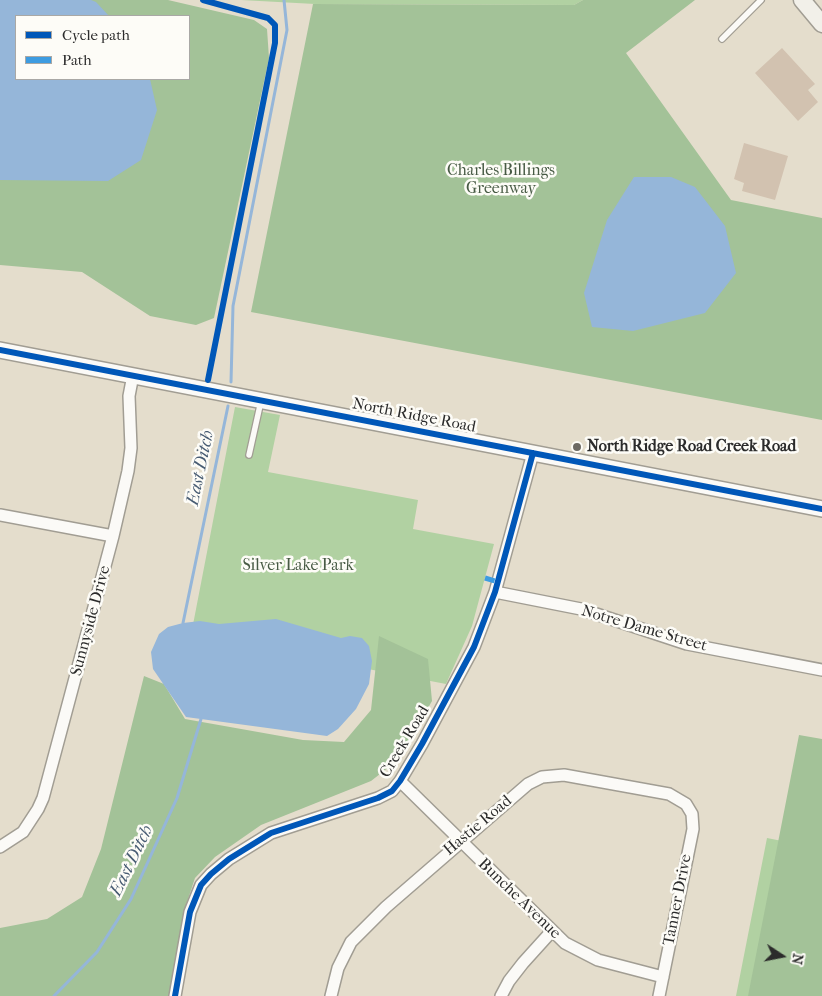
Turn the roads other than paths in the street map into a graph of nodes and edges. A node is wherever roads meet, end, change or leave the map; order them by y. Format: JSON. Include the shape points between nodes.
{"nodes":[{"id":1,"x":761,"y":0,"type":"edge"},
{"id":2,"x":809,"y":5,"type":"edge"},
{"id":3,"x":822,"y":24,"type":"edge"},
{"id":4,"x":722,"y":39,"type":"dead end"},
{"id":5,"x":0,"y":350,"type":"edge"},
{"id":6,"x":133,"y":376,"type":"junction"},
{"id":7,"x":261,"y":400,"type":"junction"},
{"id":8,"x":533,"y":453,"type":"junction"},
{"id":9,"x":249,"y":455,"type":"dead end"},
{"id":10,"x":822,"y":509,"type":"edge"},
{"id":11,"x":0,"y":515,"type":"edge"},
{"id":12,"x":113,"y":536,"type":"junction"},
{"id":13,"x":495,"y":592,"type":"junction"},
{"id":14,"x":822,"y":670,"type":"edge"},
{"id":15,"x":400,"y":781,"type":"junction"},
{"id":16,"x":686,"y":804,"type":"joint"},
{"id":17,"x":460,"y":841,"type":"junction"},
{"id":18,"x":0,"y":847,"type":"edge"},
{"id":19,"x":551,"y":932,"type":"junction"},
{"id":20,"x":663,"y":977,"type":"junction"},
{"id":21,"x":175,"y":996,"type":"edge"},
{"id":22,"x":331,"y":996,"type":"edge"},
{"id":23,"x":502,"y":996,"type":"edge"},
{"id":24,"x":659,"y":996,"type":"edge"}],
"edges":[{"from":1,"to":4,"type":"lane"},
{"from":2,"to":3,"type":"main road"},
{"from":5,"to":6,"type":"street","name":"North Ridge Road"},
{"from":6,"to":7,"type":"street","name":"North Ridge Road"},
{"from":6,"to":12,"type":"street","name":"Sunnyside Drive","via":[[129,396],[131,448]]},
{"from":7,"to":8,"type":"street","name":"North Ridge Road"},
{"from":7,"to":9,"type":"lane"},
{"from":8,"to":10,"type":"street","name":"North Ridge Road"},
{"from":8,"to":13,"type":"street","name":"Creek Road"},
{"from":11,"to":12,"type":"street"},
{"from":12,"to":18,"type":"street","name":"Sunnyside Drive","via":[[43,798],[23,832]]},
{"from":13,"to":14,"type":"street","name":"Notre Dame Street","via":[[590,612],[687,644]]},
{"from":13,"to":15,"type":"street","name":"Creek Road","via":[[470,654]]},
{"from":15,"to":17,"type":"street","name":"Bunche Avenue"},
{"from":15,"to":21,"type":"street","name":"Creek Road","via":[[392,791],[378,798],[271,833],[228,859],[211,874],[201,885],[190,912]]},
{"from":16,"to":17,"type":"street","name":"Hastie Road","via":[[669,794],[615,783],[564,775],[542,777],[528,784]]},
{"from":16,"to":20,"type":"street","name":"Tanner Drive","via":[[692,814],[693,829]]},
{"from":17,"to":19,"type":"street","name":"Bunche Avenue"},
{"from":17,"to":22,"type":"street","name":"Hastie Road","via":[[358,934],[342,958]]},
{"from":19,"to":20,"type":"street","name":"Bunche Avenue","via":[[598,960]]},
{"from":19,"to":23,"type":"street","via":[[509,981]]},
{"from":20,"to":24,"type":"street","name":"Tanner Drive"}]}
